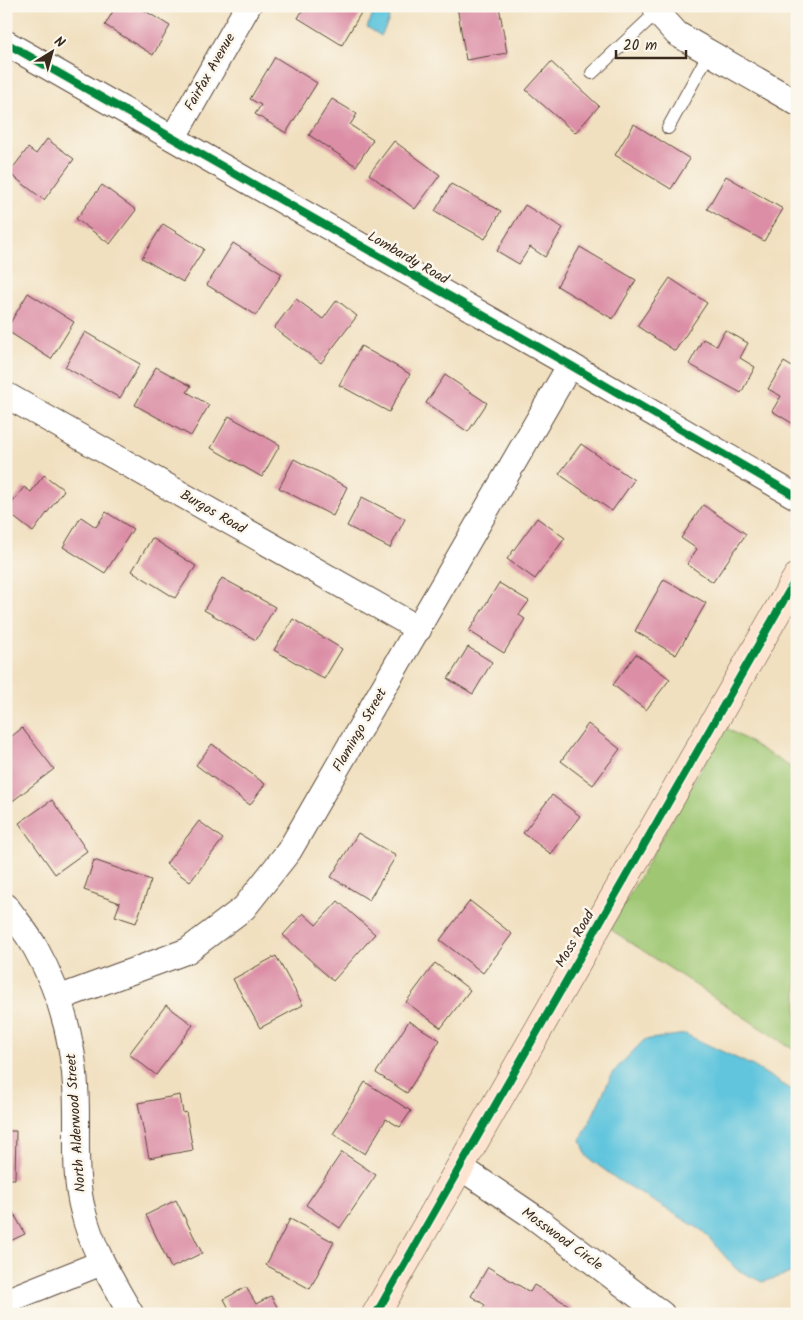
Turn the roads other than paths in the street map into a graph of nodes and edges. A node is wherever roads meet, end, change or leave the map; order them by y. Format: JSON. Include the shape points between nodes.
{"nodes":[{"id":1,"x":248,"y":6,"type":"edge"},
{"id":2,"x":656,"y":9,"type":"edge"},
{"id":3,"x":6,"y":43,"type":"edge"},
{"id":4,"x":710,"y":53,"type":"junction"},
{"id":5,"x":592,"y":73,"type":"dead end"},
{"id":6,"x":797,"y":103,"type":"edge"},
{"id":7,"x":668,"y":128,"type":"dead end"},
{"id":8,"x":173,"y":138,"type":"junction"},
{"id":9,"x":570,"y":365,"type":"junction"},
{"id":10,"x":6,"y":395,"type":"edge"},
{"id":11,"x":797,"y":497,"type":"edge"},
{"id":12,"x":797,"y":578,"type":"edge"},
{"id":13,"x":419,"y":629,"type":"junction"},
{"id":14,"x":6,"y":906,"type":"edge"},
{"id":15,"x":59,"y":998,"type":"junction"},
{"id":16,"x":460,"y":1167,"type":"junction"},
{"id":17,"x":101,"y":1263,"type":"junction"},
{"id":18,"x":6,"y":1301,"type":"edge"},
{"id":19,"x":131,"y":1314,"type":"edge"},
{"id":20,"x":376,"y":1314,"type":"edge"},
{"id":21,"x":662,"y":1314,"type":"edge"}],
"edges":[{"from":1,"to":8,"type":"street","name":"Fairfax Avenue"},
{"from":2,"to":4,"type":"street","via":[[677,34]]},
{"from":2,"to":5,"type":"lane"},
{"from":3,"to":8,"type":"street","name":"Lombardy Road"},
{"from":4,"to":6,"type":"street"},
{"from":4,"to":7,"type":"lane"},
{"from":8,"to":9,"type":"street","name":"Lombardy Road"},
{"from":9,"to":11,"type":"street","name":"Lombardy Road"},
{"from":9,"to":13,"type":"street","name":"Flamingo Street"},
{"from":10,"to":13,"type":"street","name":"Burgos Road"},
{"from":12,"to":16,"type":"street","name":"Moss Road"},
{"from":13,"to":15,"type":"street","name":"Flamingo Street","via":[[289,851],[244,908],[187,951]]},
{"from":14,"to":15,"type":"street","name":"North Alderwood Street","via":[[36,948]]},
{"from":15,"to":17,"type":"street","name":"North Alderwood Street","via":[[72,1051],[82,1211]]},
{"from":16,"to":20,"type":"street","name":"Moss Road"},
{"from":16,"to":21,"type":"street","name":"Mosswood Circle","via":[[534,1217]]},
{"from":17,"to":18,"type":"street"},
{"from":17,"to":19,"type":"street","name":"North Alderwood Street"}]}
